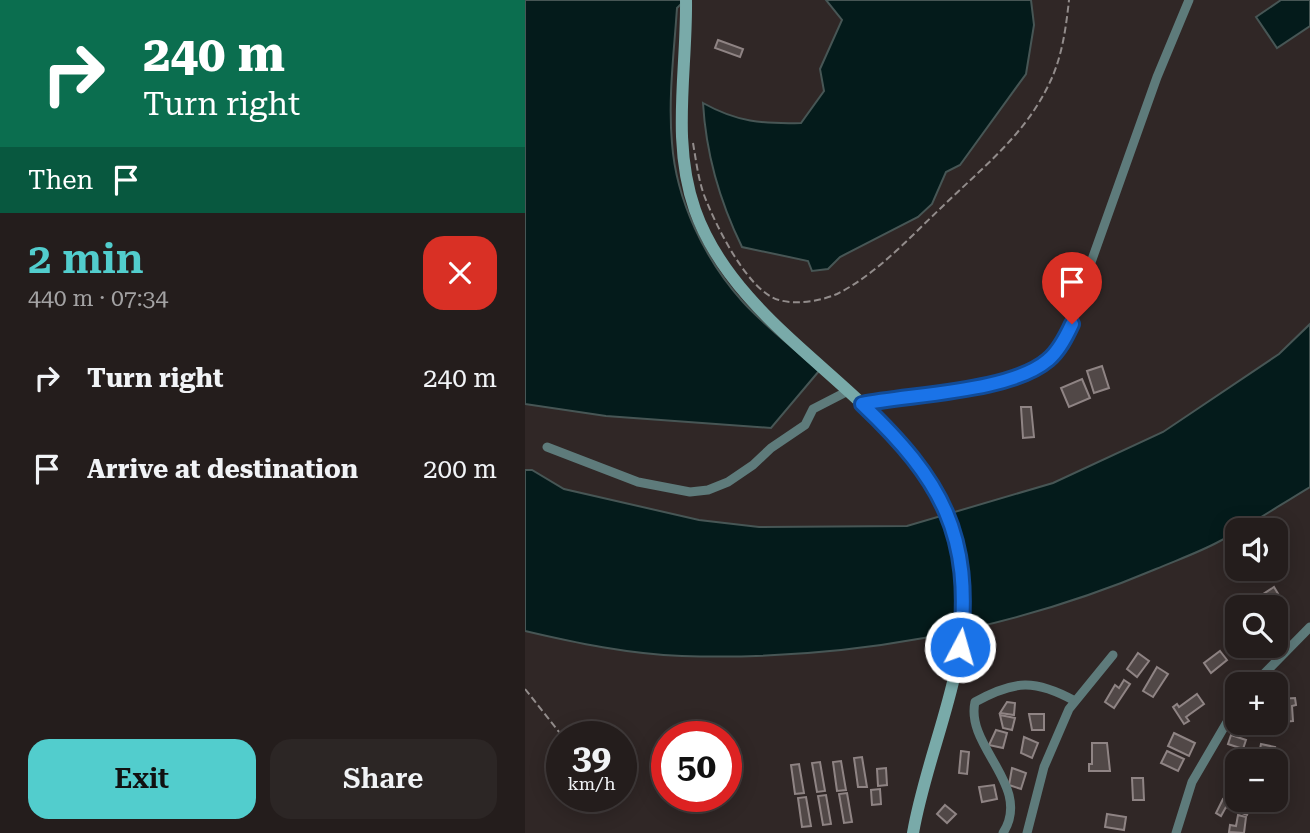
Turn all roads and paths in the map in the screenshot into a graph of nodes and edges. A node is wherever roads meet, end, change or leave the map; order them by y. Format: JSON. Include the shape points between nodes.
{"nodes":[{"id":1,"x":686,"y":0,"type":"edge"},
{"id":2,"x":1069,"y":0,"type":"edge"},
{"id":3,"x":1189,"y":0,"type":"edge"},
{"id":4,"x":693,"y":143,"type":"dead end"},
{"id":5,"x":848,"y":391,"type":"junction"},
{"id":6,"x":862,"y":404,"type":"junction"},
{"id":7,"x":547,"y":447,"type":"dead end"},
{"id":8,"x":1310,"y":627,"type":"edge"},
{"id":9,"x":1113,"y":655,"type":"dead end"},
{"id":10,"x":1266,"y":672,"type":"edge"},
{"id":11,"x":525,"y":689,"type":"edge"},
{"id":12,"x":1075,"y":701,"type":"junction"},
{"id":13,"x":550,"y":721,"type":"edge"},
{"id":14,"x":1225,"y":726,"type":"edge"},
{"id":15,"x":913,"y":833,"type":"edge"},
{"id":16,"x":1003,"y":833,"type":"edge"},
{"id":17,"x":1027,"y":833,"type":"edge"},
{"id":18,"x":1176,"y":833,"type":"edge"}],
"edges":[{"from":1,"to":5,"type":"main road","via":[[681,139],[696,211],[707,236],[743,287]]},
{"from":2,"to":4,"type":"path","via":[[1065,36],[1050,82],[1026,122],[997,158],[906,242],[836,294],[806,302],[768,296],[731,251],[713,215],[703,193]]},
{"from":3,"to":6,"type":"street","via":[[1063,341],[1048,360],[1027,374]]},
{"from":5,"to":6,"type":"main road"},
{"from":5,"to":7,"type":"street","via":[[813,409],[805,425],[754,465],[708,490],[690,492],[638,482]]},
{"from":6,"to":15,"type":"main road","via":[[893,433],[936,491],[957,542],[964,589],[954,679]]},
{"from":8,"to":10,"type":"street"},
{"from":9,"to":12,"type":"street"},
{"from":11,"to":13,"type":"path"},
{"from":12,"to":16,"type":"street","via":[[1042,685],[1024,683],[975,702],[978,733],[1006,787],[1010,807]]},
{"from":12,"to":17,"type":"street","via":[[1044,767]]},
{"from":14,"to":18,"type":"street","via":[[1192,782]]}]}
